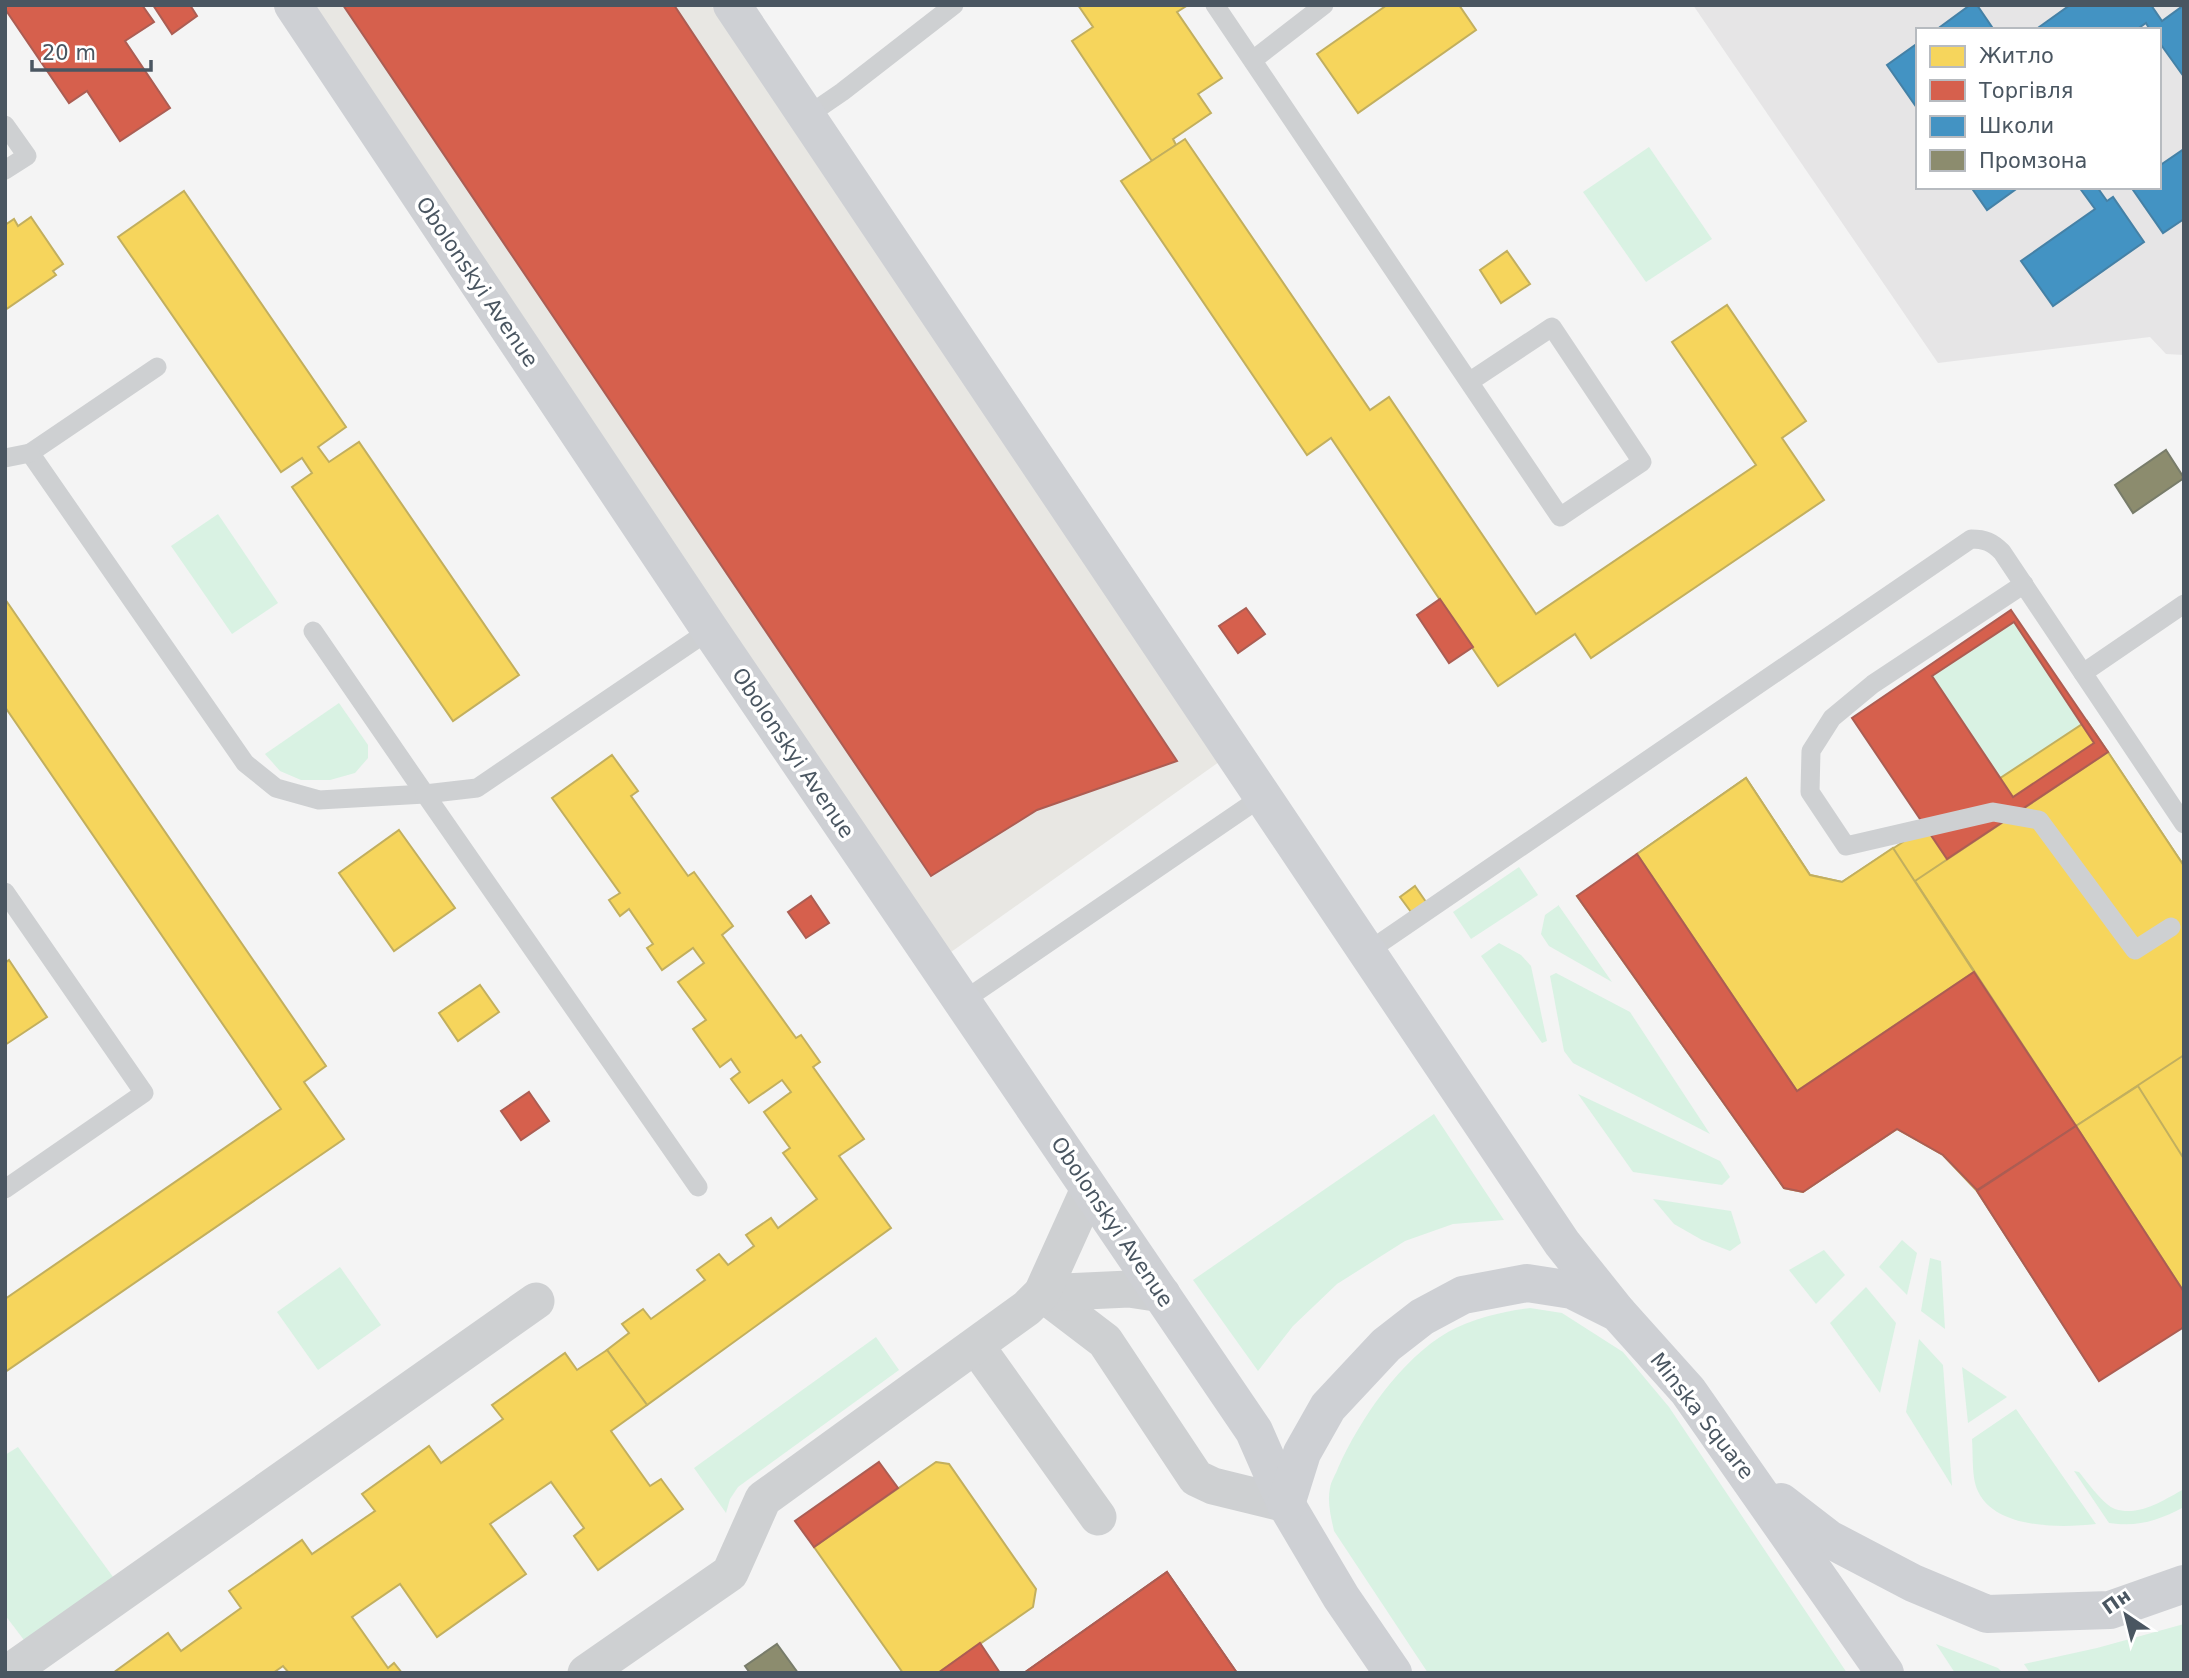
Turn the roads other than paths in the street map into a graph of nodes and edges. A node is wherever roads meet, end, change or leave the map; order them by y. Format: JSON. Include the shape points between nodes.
{"nodes":[{"id":1,"x":293,"y":5,"type":"edge"},
{"id":2,"x":732,"y":5,"type":"edge"},
{"id":3,"x":954,"y":5,"type":"edge"},
{"id":4,"x":1215,"y":5,"type":"edge"},
{"id":5,"x":1324,"y":5,"type":"edge"},
{"id":6,"x":1252,"y":60,"type":"junction"},
{"id":7,"x":807,"y":116,"type":"junction"},
{"id":8,"x":5,"y":125,"type":"edge"},
{"id":9,"x":5,"y":170,"type":"edge"},
{"id":10,"x":157,"y":366,"type":"dead end"},
{"id":11,"x":1469,"y":382,"type":"junction"},
{"id":12,"x":30,"y":453,"type":"junction"},
{"id":13,"x":5,"y":458,"type":"edge"},
{"id":14,"x":2024,"y":584,"type":"junction"},
{"id":15,"x":2184,"y":604,"type":"edge"},
{"id":16,"x":313,"y":631,"type":"dead end"},
{"id":17,"x":710,"y":631,"type":"junction"},
{"id":18,"x":2083,"y":673,"type":"junction"},
{"id":19,"x":425,"y":794,"type":"junction"},
{"id":20,"x":1263,"y":796,"type":"junction"},
{"id":21,"x":2184,"y":824,"type":"edge"},
{"id":22,"x":5,"y":892,"type":"edge"},
{"id":23,"x":2171,"y":927,"type":"dead end"},
{"id":24,"x":1367,"y":952,"type":"junction"},
{"id":25,"x":963,"y":1001,"type":"junction"},
{"id":26,"x":698,"y":1187,"type":"dead end"},
{"id":27,"x":5,"y":1189,"type":"edge"},
{"id":28,"x":1089,"y":1189,"type":"junction"},
{"id":29,"x":1042,"y":1293,"type":"junction"},
{"id":30,"x":1162,"y":1294,"type":"junction"},
{"id":31,"x":536,"y":1301,"type":"dead end"},
{"id":32,"x":1618,"y":1313,"type":"junction"},
{"id":33,"x":976,"y":1346,"type":"junction"},
{"id":34,"x":1752,"y":1479,"type":"junction"},
{"id":35,"x":1286,"y":1504,"type":"junction"},
{"id":36,"x":1098,"y":1517,"type":"dead end"},
{"id":37,"x":2184,"y":1584,"type":"edge"},
{"id":38,"x":1390,"y":1670,"type":"edge"},
{"id":39,"x":8,"y":1673,"type":"edge"},
{"id":40,"x":586,"y":1673,"type":"edge"},
{"id":41,"x":1885,"y":1673,"type":"edge"}],
"edges":[{"from":1,"to":17,"type":"main road","name":"Obolonskyi Avenue"},
{"from":2,"to":7,"type":"main road"},
{"from":3,"to":7,"type":"lane"},
{"from":4,"to":6,"type":"lane"},
{"from":5,"to":6,"type":"lane"},
{"from":6,"to":11,"type":"lane"},
{"from":7,"to":20,"type":"main road"},
{"from":8,"to":9,"type":"lane","via":[[27,156]]},
{"from":10,"to":12,"type":"lane"},
{"from":11,"to":11,"type":"lane","via":[[1552,327],[1642,462],[1559,517]]},
{"from":12,"to":13,"type":"lane"},
{"from":12,"to":19,"type":"lane","via":[[246,763],[276,788],[319,800]]},
{"from":14,"to":18,"type":"lane"},
{"from":14,"to":23,"type":"lane","via":[[1873,684],[1832,718],[1811,751],[1810,792],[1846,846],[1993,812],[2039,820],[2135,950]]},
{"from":14,"to":24,"type":"lane","via":[[1993,543],[1971,539]]},
{"from":15,"to":18,"type":"lane"},
{"from":16,"to":19,"type":"lane"},
{"from":17,"to":19,"type":"lane","via":[[477,788]]},
{"from":17,"to":25,"type":"main road","name":"Obolonskyi Avenue"},
{"from":18,"to":21,"type":"lane"},
{"from":19,"to":26,"type":"lane"},
{"from":20,"to":24,"type":"main road"},
{"from":20,"to":25,"type":"lane"},
{"from":22,"to":27,"type":"lane","via":[[144,1093]]},
{"from":24,"to":32,"type":"main road","via":[[1562,1243]]},
{"from":25,"to":28,"type":"main road","name":"Obolonskyi Avenue"},
{"from":28,"to":29,"type":"street"},
{"from":28,"to":30,"type":"main road","name":"Obolonskyi Avenue"},
{"from":29,"to":30,"type":"street","via":[[1129,1289]]},
{"from":29,"to":33,"type":"street"},
{"from":29,"to":35,"type":"street","via":[[1105,1341],[1196,1478]]},
{"from":30,"to":35,"type":"main road","name":"Obolonskyi Avenue","via":[[1254,1432]]},
{"from":31,"to":39,"type":"street"},
{"from":32,"to":34,"type":"main road","name":"Minska Square","via":[[1688,1391]]},
{"from":32,"to":35,"type":"main road","name":"Minska Square","via":[[1572,1290],[1527,1283],[1463,1295],[1422,1317],[1386,1345],[1328,1407],[1302,1454]]},
{"from":33,"to":36,"type":"street"},
{"from":33,"to":40,"type":"street","via":[[763,1499],[730,1573]]},
{"from":34,"to":37,"type":"main road","via":[[1829,1539],[1913,1583],[1987,1614],[2110,1610]]},
{"from":34,"to":41,"type":"main road","name":"Minska Square"},
{"from":35,"to":38,"type":"main road","via":[[1340,1597]]}]}
